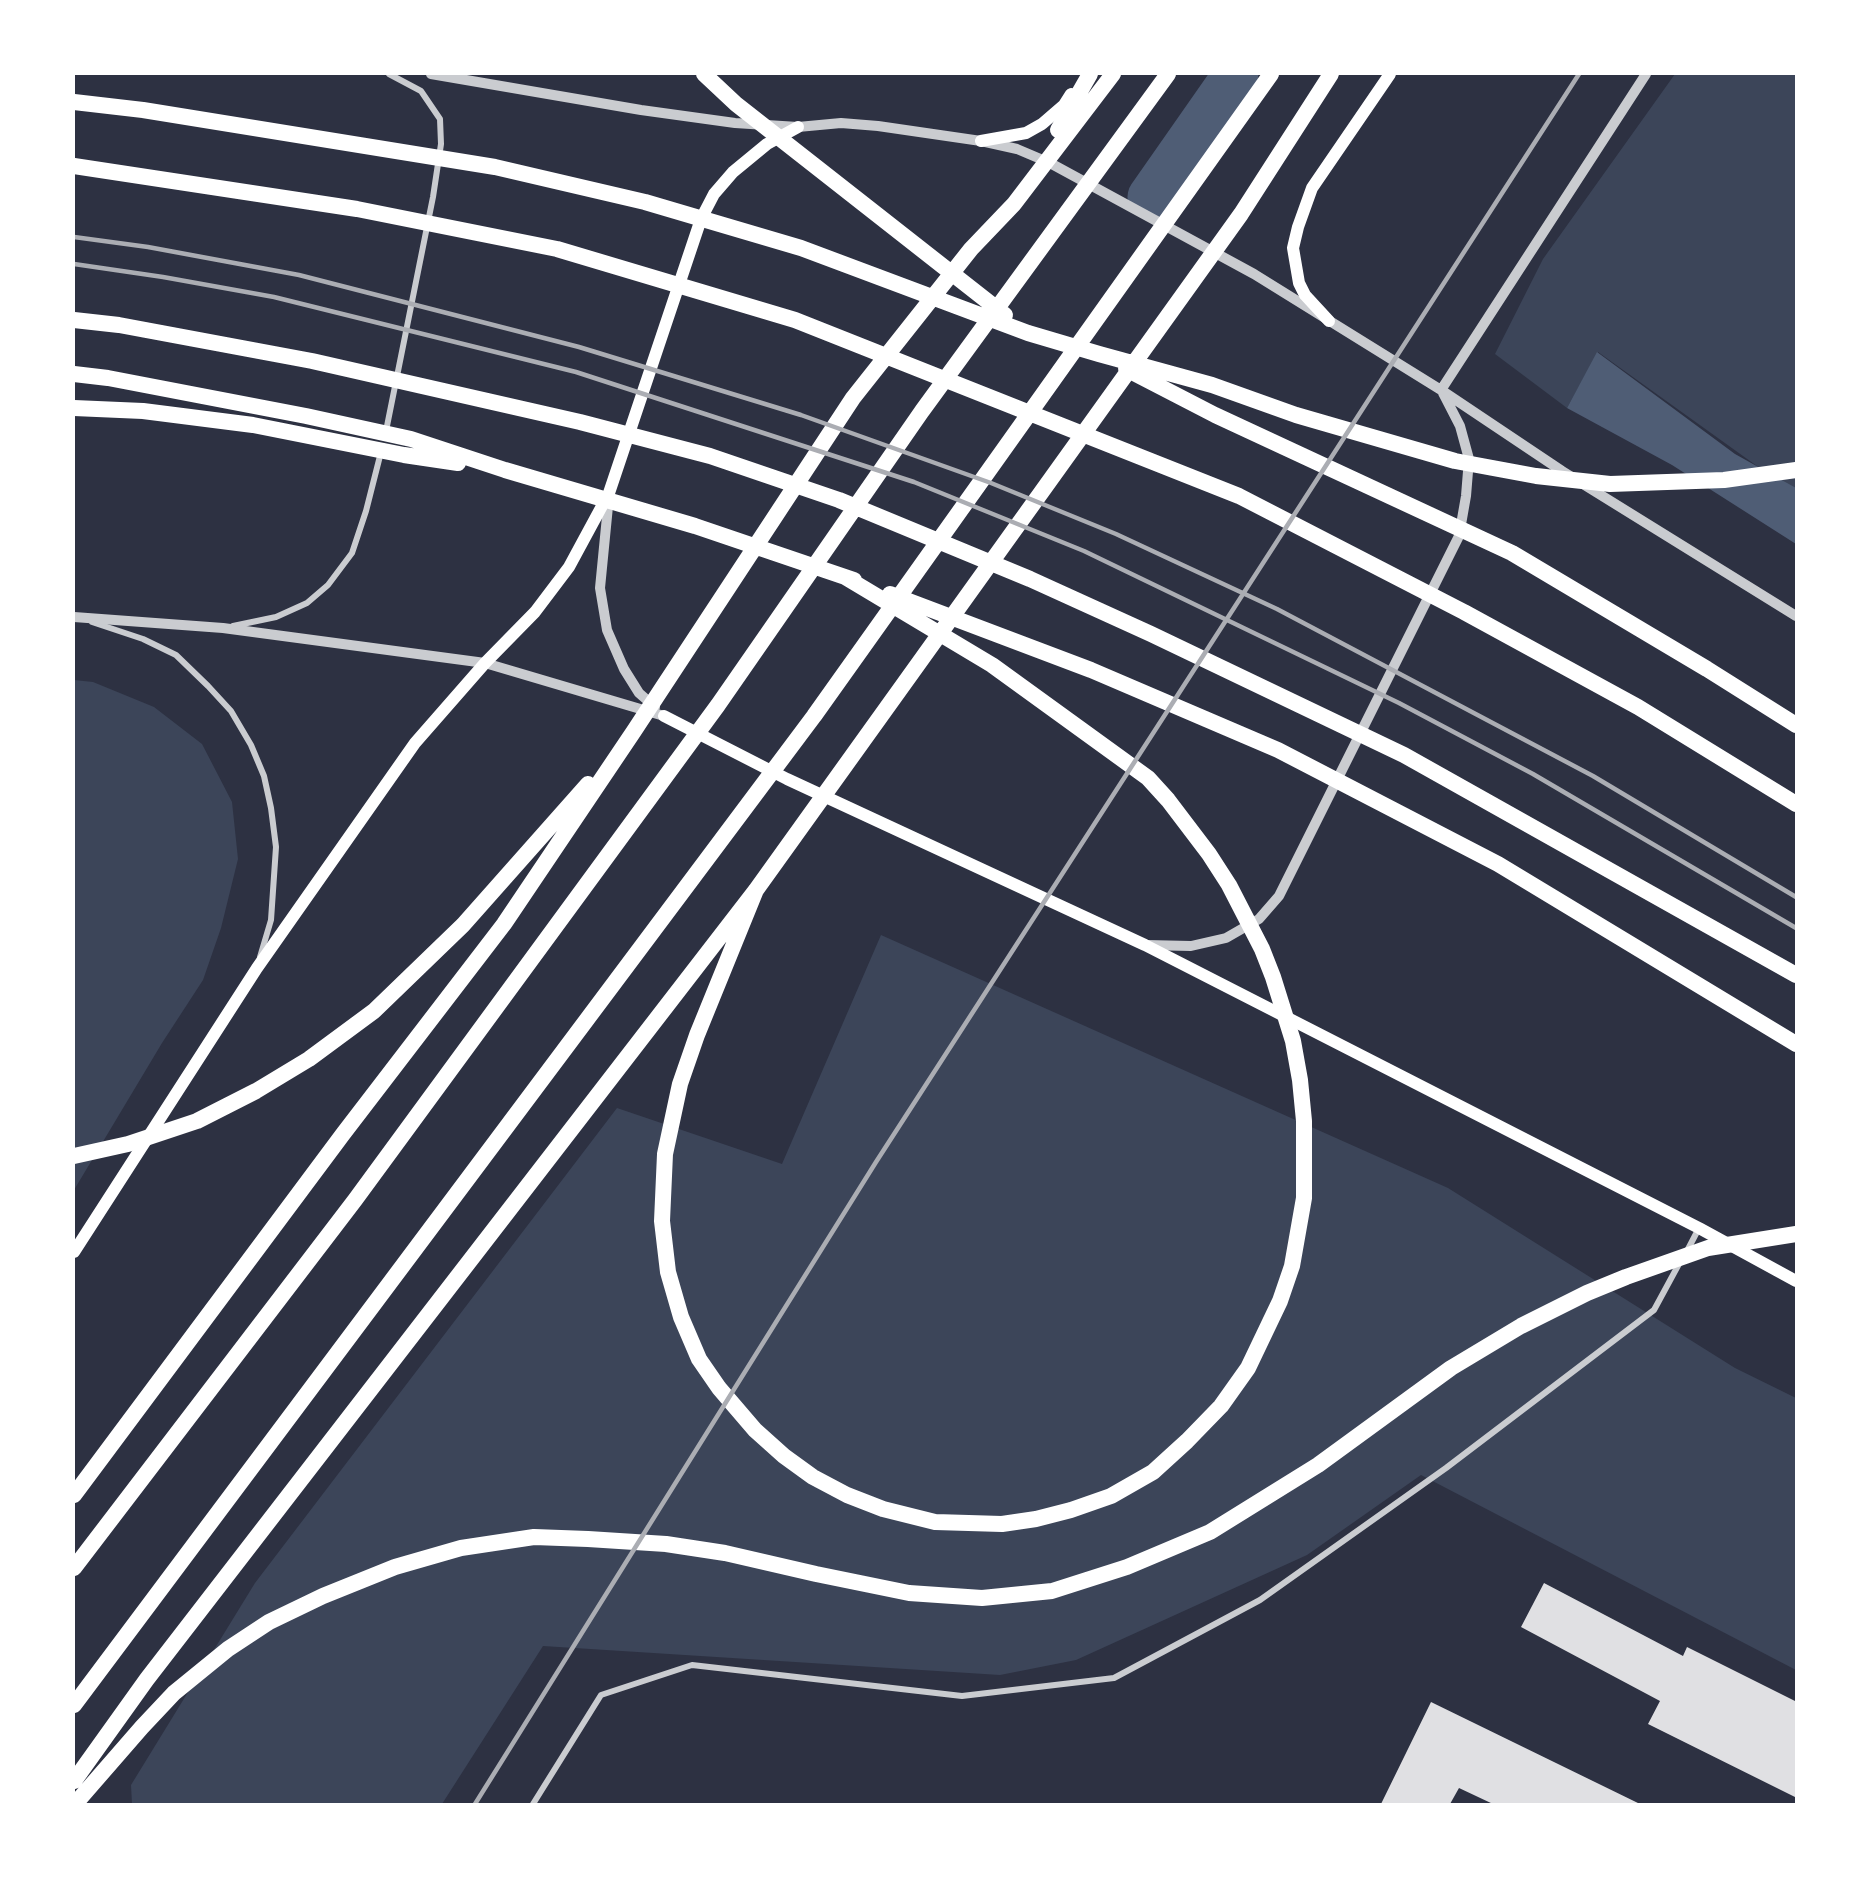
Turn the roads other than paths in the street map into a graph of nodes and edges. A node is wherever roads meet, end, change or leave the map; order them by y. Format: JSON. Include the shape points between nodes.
{"nodes":[{"id":1,"x":389,"y":74,"type":"edge"},
{"id":2,"x":431,"y":74,"type":"edge"},
{"id":3,"x":704,"y":74,"type":"edge"},
{"id":4,"x":1085,"y":74,"type":"edge"},
{"id":5,"x":1090,"y":74,"type":"edge"},
{"id":6,"x":1113,"y":74,"type":"edge"},
{"id":7,"x":1168,"y":74,"type":"edge"},
{"id":8,"x":1271,"y":74,"type":"edge"},
{"id":9,"x":1331,"y":74,"type":"edge"},
{"id":10,"x":1390,"y":74,"type":"edge"},
{"id":11,"x":1646,"y":74,"type":"edge"},
{"id":12,"x":74,"y":102,"type":"edge"},
{"id":13,"x":798,"y":127,"type":"junction"},
{"id":14,"x":981,"y":141,"type":"junction"},
{"id":15,"x":74,"y":166,"type":"edge"},
{"id":16,"x":1014,"y":204,"type":"junction"},
{"id":17,"x":74,"y":320,"type":"edge"},
{"id":18,"x":1329,"y":321,"type":"junction"},
{"id":19,"x":1028,"y":333,"type":"junction"},
{"id":20,"x":1099,"y":354,"type":"junction"},
{"id":21,"x":74,"y":374,"type":"edge"},
{"id":22,"x":1441,"y":390,"type":"junction"},
{"id":23,"x":74,"y":408,"type":"edge"},
{"id":24,"x":505,"y":470,"type":"junction"},
{"id":25,"x":1797,"y":470,"type":"edge"},
{"id":26,"x":609,"y":493,"type":"junction"},
{"id":27,"x":845,"y":577,"type":"junction"},
{"id":28,"x":1797,"y":616,"type":"edge"},
{"id":29,"x":76,"y":617,"type":"edge"},
{"id":30,"x":224,"y":628,"type":"junction"},
{"id":31,"x":485,"y":663,"type":"junction"},
{"id":32,"x":663,"y":716,"type":"junction"},
{"id":33,"x":1797,"y":725,"type":"edge"},
{"id":34,"x":634,"y":731,"type":"junction"},
{"id":35,"x":1797,"y":804,"type":"edge"},
{"id":36,"x":756,"y":890,"type":"junction"},
{"id":37,"x":1145,"y":945,"type":"junction"},
{"id":38,"x":257,"y":968,"type":"junction"},
{"id":39,"x":1797,"y":975,"type":"edge"},
{"id":40,"x":1797,"y":1044,"type":"edge"},
{"id":41,"x":74,"y":1156,"type":"edge"},
{"id":42,"x":1699,"y":1228,"type":"junction"},
{"id":43,"x":1797,"y":1234,"type":"edge"},
{"id":44,"x":74,"y":1252,"type":"edge"},
{"id":45,"x":1797,"y":1281,"type":"edge"},
{"id":46,"x":74,"y":1495,"type":"edge"},
{"id":47,"x":74,"y":1568,"type":"edge"},
{"id":48,"x":74,"y":1705,"type":"edge"},
{"id":49,"x":74,"y":1781,"type":"edge"},
{"id":50,"x":75,"y":1804,"type":"edge"},
{"id":51,"x":533,"y":1804,"type":"edge"}],
"edges":[{"from":1,"to":30,"type":"street","via":[[421,91],[440,119],[441,144],[388,422],[366,511],[352,553],[328,585],[307,603],[276,617]]},
{"from":2,"to":13,"type":"street","via":[[641,110]]},
{"from":3,"to":19,"type":"highway","via":[[736,104]]},
{"from":4,"to":14,"type":"main road","via":[[1064,105],[1042,124],[1026,133]]},
{"from":5,"to":16,"type":"highway"},
{"from":6,"to":16,"type":"highway"},
{"from":7,"to":47,"type":"highway","via":[[922,411],[711,714],[439,1086]]},
{"from":8,"to":48,"type":"highway","via":[[814,716]]},
{"from":9,"to":36,"type":"highway","via":[[1241,214]]},
{"from":10,"to":18,"type":"main road","via":[[1312,188],[1298,227],[1293,248],[1299,283]]},
{"from":11,"to":22,"type":"street"},
{"from":12,"to":19,"type":"highway","via":[[495,166],[645,202],[801,248]]},
{"from":13,"to":14,"type":"street","via":[[840,123]]},
{"from":13,"to":26,"type":"main road","via":[[767,144],[733,172],[714,194],[701,219]]},
{"from":14,"to":18,"type":"street","via":[[1017,149],[1050,163],[1254,274]]},
{"from":15,"to":35,"type":"highway","via":[[357,209],[557,249],[795,320],[1239,496],[1638,707]]},
{"from":16,"to":34,"type":"highway","via":[[971,249],[853,398]]},
{"from":17,"to":39,"type":"highway","via":[[312,361],[580,422],[710,456],[839,500],[1030,579],[1404,755]]},
{"from":18,"to":22,"type":"street"},
{"from":19,"to":20,"type":"highway"},
{"from":20,"to":25,"type":"highway","via":[[1455,460],[1536,476],[1610,484],[1724,480]]},
{"from":20,"to":33,"type":"highway","via":[[1215,415],[1512,553]]},
{"from":21,"to":24,"type":"highway","via":[[411,439]]},
{"from":22,"to":28,"type":"street","via":[[1562,471]]},
{"from":22,"to":37,"type":"street","via":[[1460,426],[1469,459],[1459,536],[1280,896],[1259,919],[1226,938],[1191,946]]},
{"from":23,"to":24,"type":"highway","via":[[143,411],[243,424]]},
{"from":24,"to":27,"type":"highway","via":[[695,526]]},
{"from":26,"to":31,"type":"main road","via":[[569,567],[535,612]]},
{"from":26,"to":32,"type":"street","via":[[600,588],[606,630],[639,693]]},
{"from":27,"to":36,"type":"highway","via":[[992,665],[1149,778],[1229,885],[1273,977],[1293,1041],[1304,1121],[1304,1198],[1292,1266],[1248,1368],[1221,1406],[1153,1472],[1111,1496],[1036,1519],[1002,1524],[935,1522],[883,1509],[813,1478],[755,1430],[699,1359],[668,1272],[662,1221],[665,1154],[697,1035]]},
{"from":27,"to":40,"type":"highway","via":[[1092,670],[1278,750],[1498,864]]},
{"from":29,"to":30,"type":"street"},
{"from":29,"to":38,"type":"street","via":[[143,639],[176,655],[231,711],[251,745],[264,776],[276,847],[271,920]]},
{"from":30,"to":31,"type":"street"},
{"from":31,"to":32,"type":"street"},
{"from":31,"to":38,"type":"main road","via":[[415,742]]},
{"from":32,"to":37,"type":"main road","via":[[787,779]]},
{"from":34,"to":41,"type":"highway","via":[[464,925],[374,1011],[309,1059],[197,1121],[128,1144]]},
{"from":34,"to":46,"type":"highway","via":[[504,924]]},
{"from":36,"to":49,"type":"highway","via":[[147,1678]]},
{"from":37,"to":42,"type":"main road"},
{"from":38,"to":44,"type":"main road"},
{"from":42,"to":45,"type":"main road"},
{"from":42,"to":51,"type":"street","via":[[1654,1310],[1446,1468],[1260,1600],[1114,1678],[962,1696],[692,1665],[601,1695]]},
{"from":43,"to":50,"type":"highway","via":[[1708,1248],[1587,1293],[1451,1368],[1318,1465],[1210,1532],[1127,1568],[1052,1591],[982,1598],[909,1593],[666,1544],[534,1537],[461,1548],[395,1567],[269,1622],[228,1649],[174,1693]]}]}
